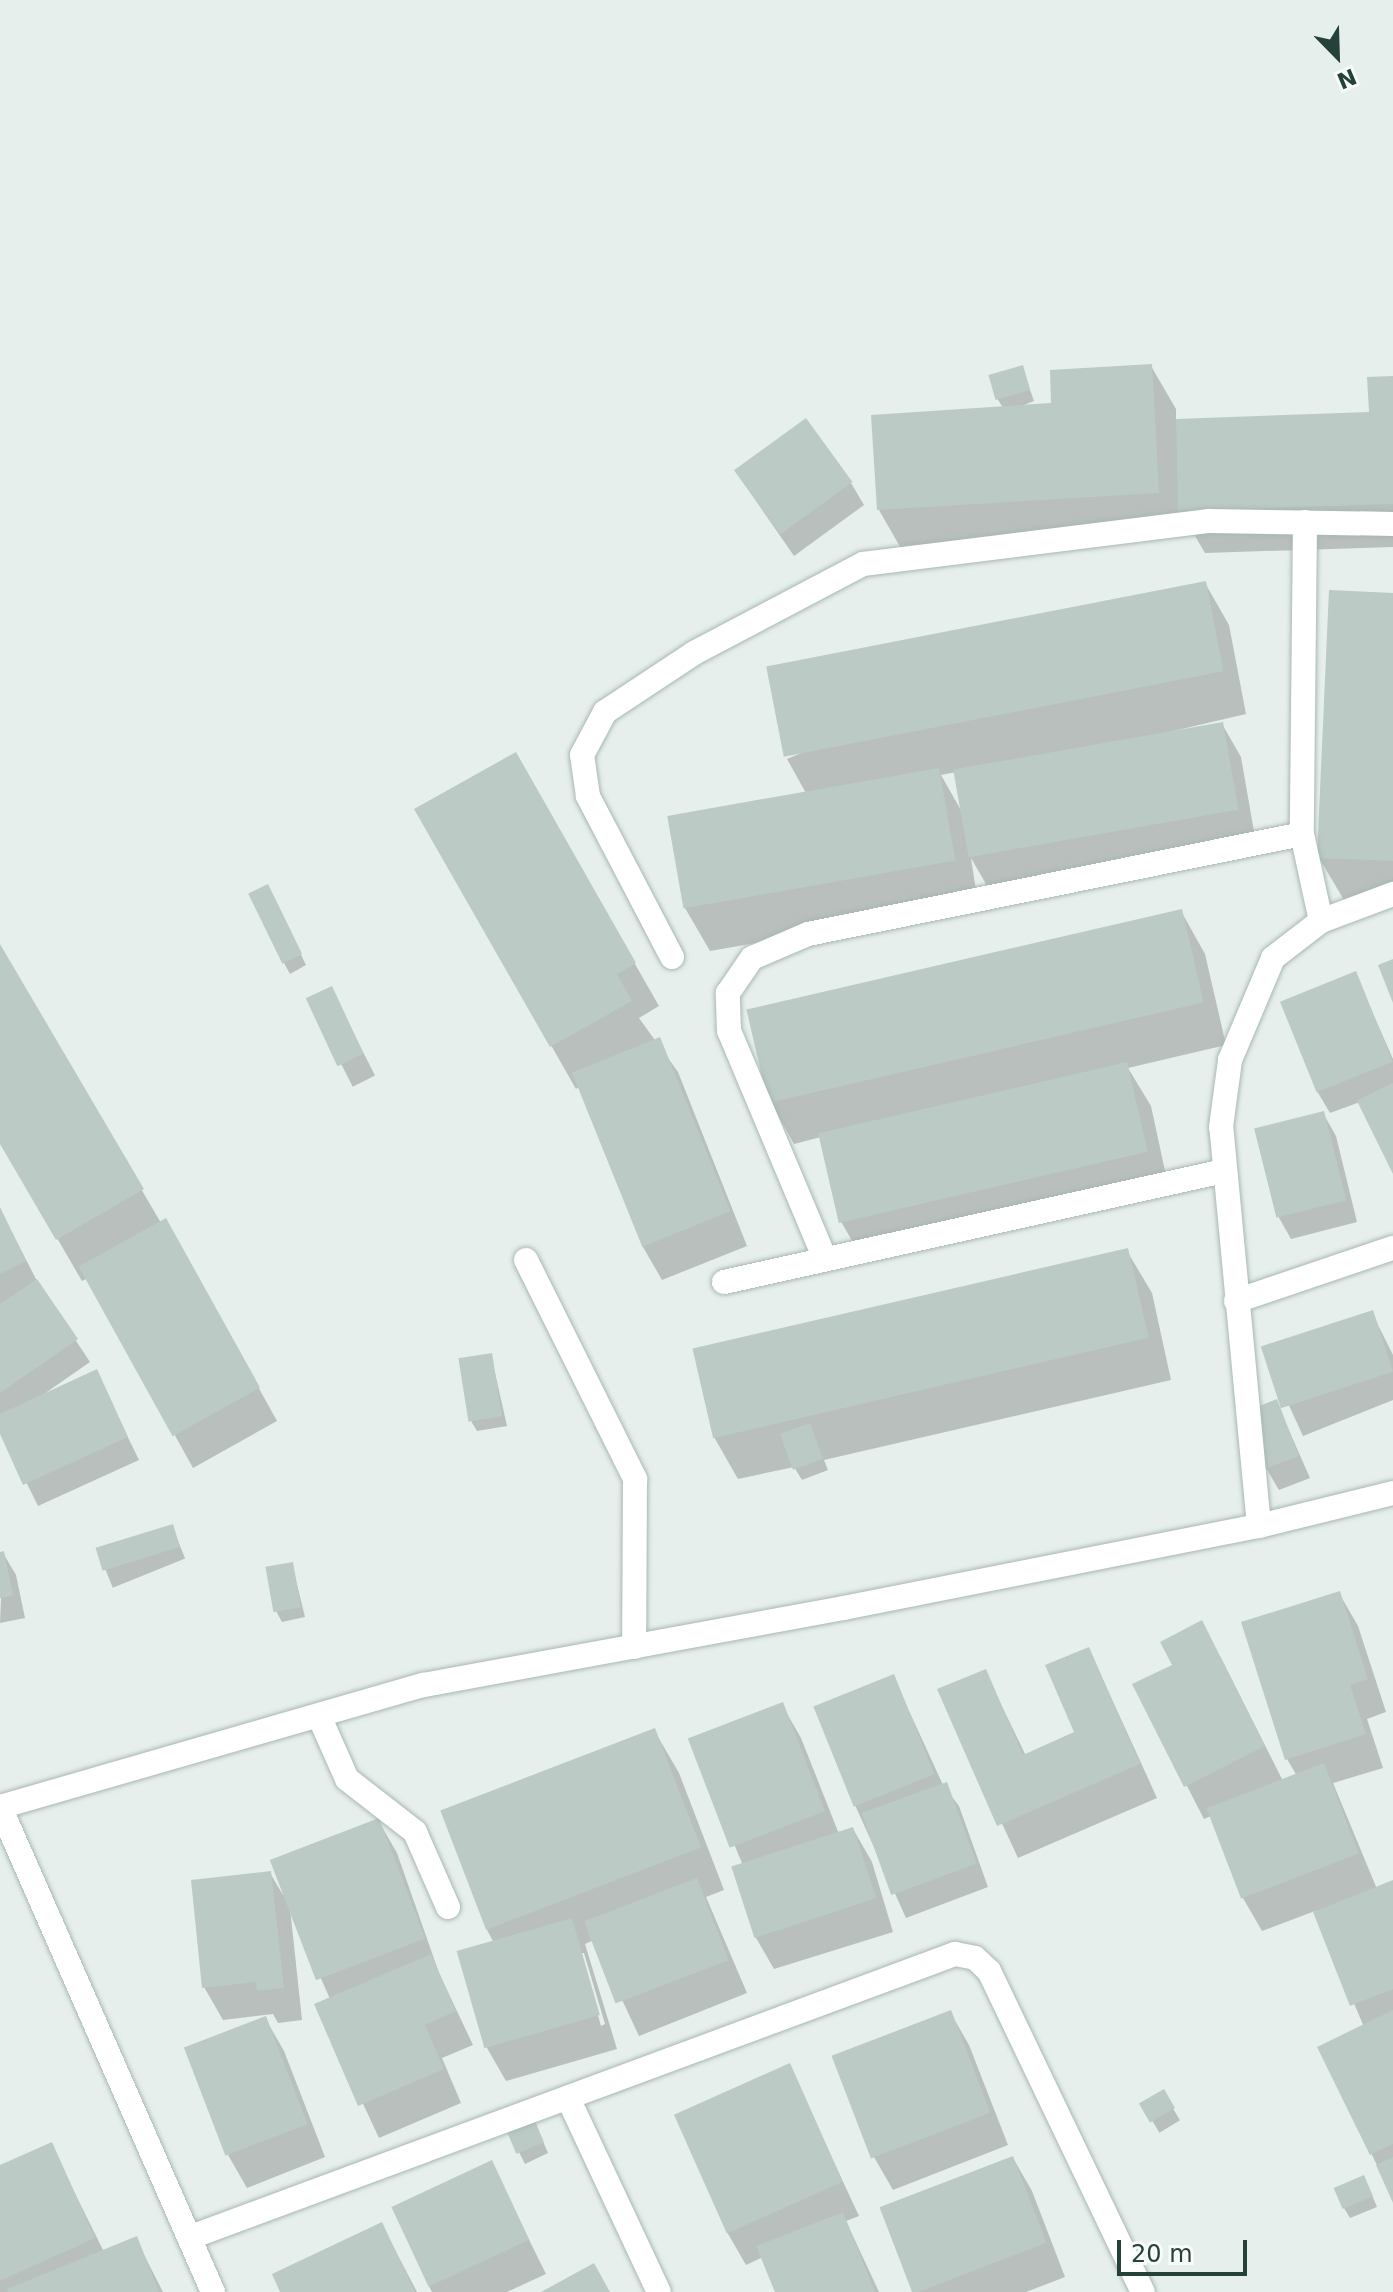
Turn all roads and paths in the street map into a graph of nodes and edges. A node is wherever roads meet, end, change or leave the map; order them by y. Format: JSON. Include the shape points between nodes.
{"nodes":[{"id":1,"x":1305,"y":522,"type":"junction"},
{"id":2,"x":1393,"y":524,"type":"edge"},
{"id":3,"x":1302,"y":834,"type":"junction"},
{"id":4,"x":1393,"y":894,"type":"edge"},
{"id":5,"x":1321,"y":921,"type":"junction"},
{"id":6,"x":672,"y":957,"type":"dead end"},
{"id":7,"x":1224,"y":1171,"type":"junction"},
{"id":8,"x":1393,"y":1248,"type":"edge"},
{"id":9,"x":825,"y":1259,"type":"junction"},
{"id":10,"x":526,"y":1260,"type":"dead end"},
{"id":11,"x":724,"y":1282,"type":"dead end"},
{"id":12,"x":1236,"y":1301,"type":"junction"},
{"id":13,"x":1393,"y":1493,"type":"edge"},
{"id":14,"x":1259,"y":1526,"type":"junction"},
{"id":15,"x":634,"y":1647,"type":"junction"},
{"id":16,"x":319,"y":1716,"type":"junction"},
{"id":17,"x":448,"y":1907,"type":"dead end"},
{"id":18,"x":568,"y":2098,"type":"junction"},
{"id":19,"x":191,"y":2237,"type":"junction"},
{"id":20,"x":213,"y":2292,"type":"edge"},
{"id":21,"x":659,"y":2292,"type":"edge"},
{"id":22,"x":1143,"y":2292,"type":"edge"}],
"edges":[{"from":1,"to":2,"type":"street"},
{"from":1,"to":3,"type":"street"},
{"from":1,"to":6,"type":"street","via":[[1209,521],[1099,531],[863,564],[694,653],[605,712],[582,755],[588,796]]},
{"from":3,"to":5,"type":"street"},
{"from":3,"to":9,"type":"street","via":[[808,934],[752,958],[728,993],[729,1031]]},
{"from":4,"to":5,"type":"street"},
{"from":5,"to":7,"type":"street","via":[[1273,958],[1230,1060],[1221,1127]]},
{"from":7,"to":9,"type":"street"},
{"from":7,"to":12,"type":"street"},
{"from":8,"to":12,"type":"street"},
{"from":9,"to":11,"type":"street"},
{"from":10,"to":15,"type":"street","via":[[635,1479]]},
{"from":12,"to":14,"type":"street"},
{"from":13,"to":14,"type":"street"},
{"from":14,"to":15,"type":"street"},
{"from":15,"to":16,"type":"street","via":[[424,1685]]},
{"from":16,"to":17,"type":"street","via":[[347,1779],[415,1832]]},
{"from":16,"to":19,"type":"street","via":[[0,1807]]},
{"from":18,"to":19,"type":"street"},
{"from":18,"to":21,"type":"street"},
{"from":18,"to":22,"type":"street","via":[[936,1960],[955,1954],[975,1958],[989,1971]]},
{"from":19,"to":20,"type":"street"}]}
